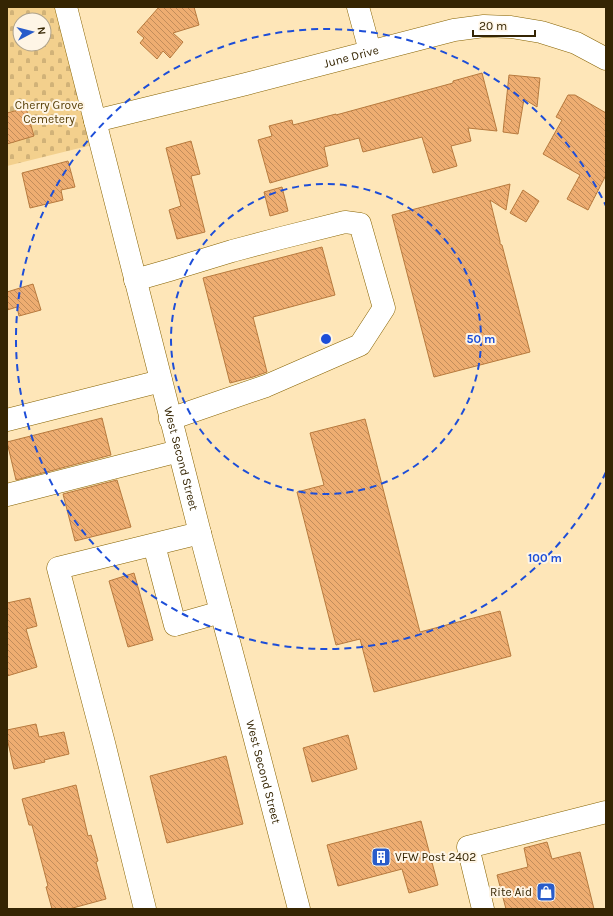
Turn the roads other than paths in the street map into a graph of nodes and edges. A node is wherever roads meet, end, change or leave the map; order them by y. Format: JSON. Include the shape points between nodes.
{"nodes":[{"id":1,"x":66,"y":7,"type":"edge"},
{"id":2,"x":358,"y":7,"type":"edge"},
{"id":3,"x":370,"y":51,"type":"junction"},
{"id":4,"x":606,"y":59,"type":"edge"},
{"id":5,"x":95,"y":121,"type":"junction"},
{"id":6,"x":134,"y":280,"type":"junction"},
{"id":7,"x":161,"y":381,"type":"junction"},
{"id":8,"x":170,"y":419,"type":"junction"},
{"id":9,"x":7,"y":420,"type":"edge"},
{"id":10,"x":179,"y":451,"type":"junction"},
{"id":11,"x":7,"y":495,"type":"edge"},
{"id":12,"x":200,"y":534,"type":"junction"},
{"id":13,"x":154,"y":545,"type":"junction"},
{"id":14,"x":221,"y":612,"type":"junction"},
{"id":15,"x":606,"y":812,"type":"edge"},
{"id":16,"x":146,"y":909,"type":"edge"},
{"id":17,"x":299,"y":909,"type":"edge"},
{"id":18,"x":483,"y":909,"type":"edge"}],
"edges":[{"from":1,"to":5,"type":"main road","name":"West Second Street"},
{"from":2,"to":3,"type":"main road"},
{"from":3,"to":4,"type":"main road","name":"June Drive","via":[[454,30],[484,26],[541,32],[576,42]]},
{"from":3,"to":5,"type":"main road","name":"June Drive"},
{"from":5,"to":6,"type":"main road","name":"West Second Street"},
{"from":6,"to":7,"type":"main road","name":"West Second Street"},
{"from":6,"to":8,"type":"main road","via":[[345,222],[360,224],[384,308],[360,345],[266,386]]},
{"from":7,"to":8,"type":"main road","name":"West Second Street"},
{"from":7,"to":9,"type":"main road"},
{"from":8,"to":10,"type":"main road","name":"West Second Street"},
{"from":10,"to":11,"type":"main road"},
{"from":10,"to":12,"type":"main road","name":"West Second Street"},
{"from":12,"to":13,"type":"main road"},
{"from":12,"to":14,"type":"main road","name":"West Second Street"},
{"from":13,"to":14,"type":"main road","via":[[175,625]]},
{"from":13,"to":16,"type":"main road","via":[[58,568]]},
{"from":14,"to":17,"type":"main road","name":"West Second Street"},
{"from":15,"to":18,"type":"main road","via":[[468,847]]}]}
